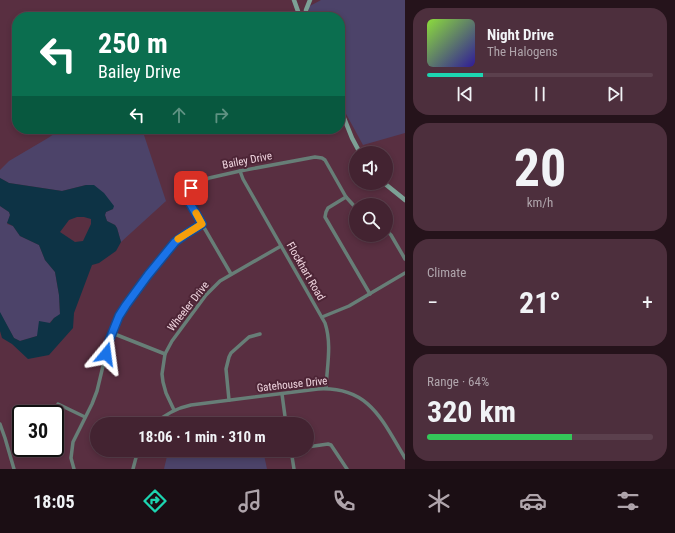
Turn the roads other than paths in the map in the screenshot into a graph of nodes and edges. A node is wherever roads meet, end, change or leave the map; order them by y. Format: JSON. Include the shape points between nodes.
{"nodes":[{"id":1,"x":294,"y":0,"type":"edge"},
{"id":2,"x":310,"y":0,"type":"edge"},
{"id":3,"x":298,"y":12,"type":"edge"},
{"id":4,"x":306,"y":12,"type":"edge"},
{"id":5,"x":345,"y":120,"type":"edge"},
{"id":6,"x":356,"y":146,"type":"edge"},
{"id":7,"x":240,"y":171,"type":"junction"},
{"id":8,"x":393,"y":190,"type":"edge"},
{"id":9,"x":346,"y":197,"type":"junction"},
{"id":10,"x":349,"y":200,"type":"edge"},
{"id":11,"x":405,"y":200,"type":"edge"},
{"id":12,"x":202,"y":224,"type":"junction"},
{"id":13,"x":393,"y":238,"type":"edge"},
{"id":14,"x":281,"y":246,"type":"junction"},
{"id":15,"x":405,"y":259,"type":"edge"},
{"id":16,"x":405,"y":273,"type":"edge"},
{"id":17,"x":231,"y":274,"type":"junction"},
{"id":18,"x":370,"y":294,"type":"junction"},
{"id":19,"x":322,"y":317,"type":"junction"},
{"id":20,"x":112,"y":333,"type":"junction"},
{"id":21,"x":260,"y":334,"type":"dead end"},
{"id":22,"x":165,"y":354,"type":"junction"},
{"id":23,"x":326,"y":388,"type":"junction"},
{"id":24,"x":282,"y":394,"type":"junction"},
{"id":25,"x":229,"y":400,"type":"junction"},
{"id":26,"x":58,"y":404,"type":"dead end"},
{"id":27,"x":174,"y":410,"type":"junction"},
{"id":28,"x":164,"y":417,"type":"edge"},
{"id":29,"x":285,"y":417,"type":"edge"},
{"id":30,"x":85,"y":418,"type":"junction"},
{"id":31,"x":0,"y":424,"type":"edge"},
{"id":32,"x":314,"y":446,"type":"edge"},
{"id":33,"x":136,"y":457,"type":"edge"},
{"id":34,"x":292,"y":457,"type":"edge"},
{"id":35,"x":405,"y":458,"type":"edge"},
{"id":36,"x":14,"y":469,"type":"edge"},
{"id":37,"x":74,"y":469,"type":"edge"},
{"id":38,"x":133,"y":469,"type":"edge"},
{"id":39,"x":294,"y":469,"type":"edge"},
{"id":40,"x":347,"y":469,"type":"edge"}],
"edges":[{"from":1,"to":3,"type":"main road"},
{"from":2,"to":4,"type":"main road"},
{"from":5,"to":6,"type":"main road"},
{"from":7,"to":9,"type":"street","name":"Bailey Drive","via":[[319,157],[325,160]]},
{"from":7,"to":12,"type":"street","name":"Bailey Drive","via":[[209,178],[191,188],[188,200]]},
{"from":7,"to":14,"type":"street","name":"Flockhart Road"},
{"from":8,"to":11,"type":"main road"},
{"from":9,"to":10,"type":"street","name":"Bailey Drive"},
{"from":9,"to":18,"type":"street","via":[[328,208],[325,217]]},
{"from":12,"to":17,"type":"street","name":"Bailey Drive"},
{"from":12,"to":20,"type":"street","via":[[172,246],[126,305]]},
{"from":13,"to":15,"type":"street"},
{"from":14,"to":17,"type":"street","name":"Wheeler Drive"},
{"from":14,"to":19,"type":"street","name":"Flockhart Road"},
{"from":16,"to":18,"type":"street"},
{"from":17,"to":22,"type":"street","name":"Wheeler Drive","via":[[206,295]]},
{"from":18,"to":19,"type":"street"},
{"from":19,"to":23,"type":"street","name":"Flockhart Road","via":[[329,344]]},
{"from":20,"to":22,"type":"street"},
{"from":20,"to":30,"type":"street","via":[[96,391]]},
{"from":21,"to":25,"type":"street","via":[[249,337],[229,357],[226,365]]},
{"from":22,"to":27,"type":"street","name":"Wheeler Drive","via":[[162,367],[163,382]]},
{"from":23,"to":24,"type":"street","name":"Gatehouse Drive"},
{"from":23,"to":35,"type":"street","name":"Gatehouse Drive","via":[[349,393],[375,410]]},
{"from":24,"to":25,"type":"street","name":"Gatehouse Drive"},
{"from":24,"to":29,"type":"street"},
{"from":25,"to":27,"type":"street","name":"Gatehouse Drive"},
{"from":26,"to":30,"type":"street"},
{"from":27,"to":28,"type":"street","name":"Gatehouse Drive"},
{"from":30,"to":37,"type":"street","via":[[72,446],[71,458]]},
{"from":31,"to":36,"type":"street"},
{"from":32,"to":40,"type":"street","via":[[331,445]]},
{"from":33,"to":38,"type":"street"},
{"from":34,"to":39,"type":"street"}]}
